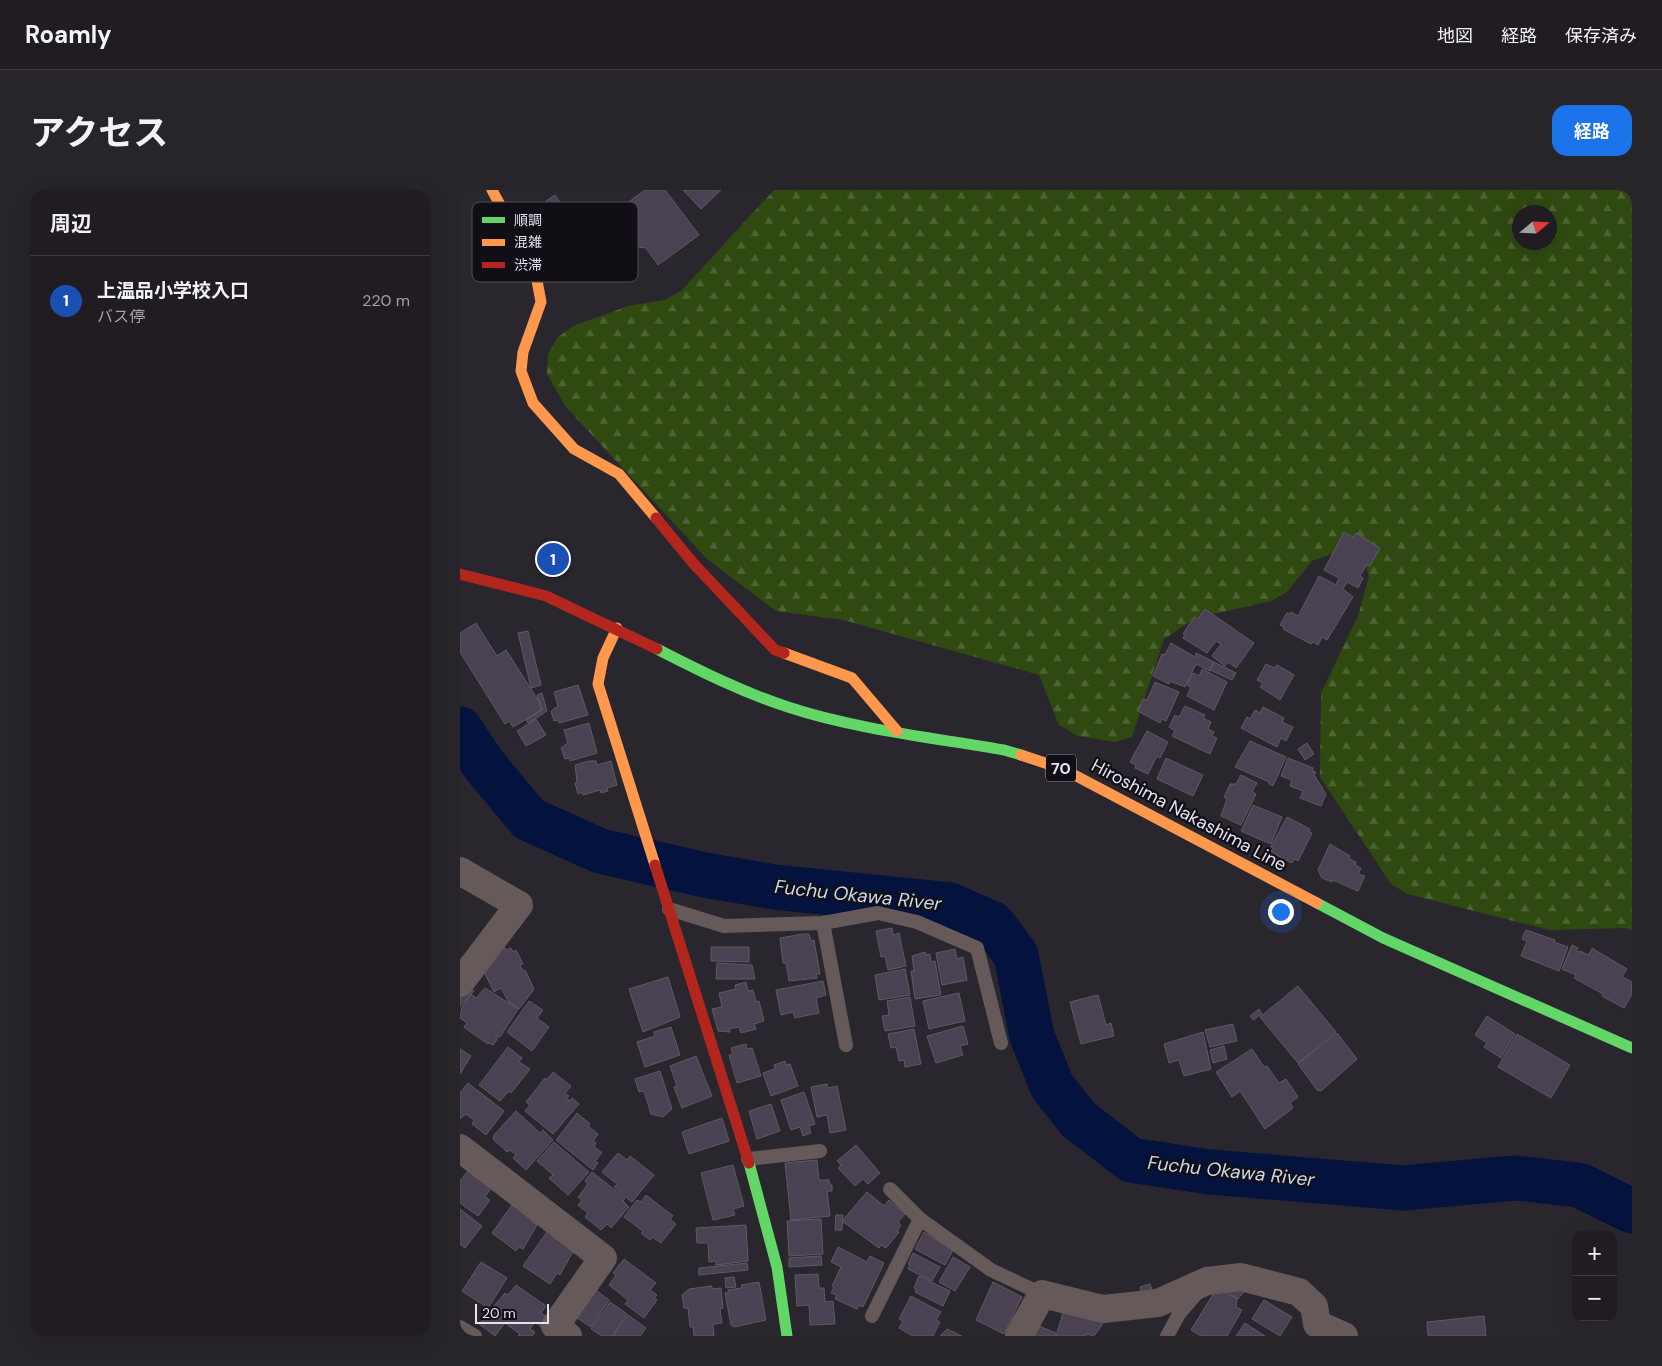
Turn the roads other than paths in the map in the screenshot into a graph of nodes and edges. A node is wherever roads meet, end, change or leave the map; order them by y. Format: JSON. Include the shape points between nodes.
{"nodes":[{"id":1,"x":492,"y":190,"type":"edge"},
{"id":2,"x":498,"y":202,"type":"edge"},
{"id":3,"x":537,"y":282,"type":"edge"},
{"id":4,"x":460,"y":574,"type":"edge"},
{"id":5,"x":617,"y":628,"type":"junction"},
{"id":6,"x":897,"y":731,"type":"junction"},
{"id":7,"x":460,"y":871,"type":"edge"},
{"id":8,"x":666,"y":902,"type":"junction"},
{"id":9,"x":824,"y":923,"type":"junction"},
{"id":10,"x":460,"y":983,"type":"edge"},
{"id":11,"x":1001,"y":1043,"type":"dead end"},
{"id":12,"x":846,"y":1045,"type":"dead end"},
{"id":13,"x":1632,"y":1048,"type":"edge"},
{"id":14,"x":460,"y":1148,"type":"edge"},
{"id":15,"x":820,"y":1151,"type":"dead end"},
{"id":16,"x":748,"y":1159,"type":"junction"},
{"id":17,"x":890,"y":1189,"type":"dead end"},
{"id":18,"x":920,"y":1219,"type":"junction"},
{"id":19,"x":1207,"y":1281,"type":"junction"},
{"id":20,"x":1042,"y":1294,"type":"junction"},
{"id":21,"x":872,"y":1316,"type":"dead end"},
{"id":22,"x":460,"y":1327,"type":"edge"},
{"id":23,"x":1314,"y":1330,"type":"edge"},
{"id":24,"x":475,"y":1336,"type":"edge"},
{"id":25,"x":568,"y":1336,"type":"edge"},
{"id":26,"x":788,"y":1336,"type":"edge"},
{"id":27,"x":1019,"y":1336,"type":"edge"},
{"id":28,"x":1167,"y":1336,"type":"edge"},
{"id":29,"x":1344,"y":1336,"type":"edge"}],
"edges":[{"from":1,"to":2,"type":"street"},
{"from":3,"to":6,"type":"street","via":[[541,302],[521,371],[533,403],[574,449],[619,474],[692,563],[775,650],[852,678]]},
{"from":4,"to":5,"type":"street","name":"Hiroshima Nakashima Line","number":"70","via":[[546,596]]},
{"from":5,"to":6,"type":"street","name":"Hiroshima Nakashima Line","number":"70","via":[[755,696],[825,718]]},
{"from":5,"to":8,"type":"street","via":[[603,658],[598,684]]},
{"from":6,"to":13,"type":"street","name":"Hiroshima Nakashima Line","number":"70","via":[[1004,750],[1063,769],[1383,938]]},
{"from":7,"to":10,"type":"street","via":[[519,905]]},
{"from":8,"to":9,"type":"lane","via":[[724,926]]},
{"from":8,"to":16,"type":"street"},
{"from":9,"to":11,"type":"lane","via":[[878,913],[917,922],[977,948]]},
{"from":9,"to":12,"type":"lane"},
{"from":14,"to":25,"type":"street","via":[[603,1258],[555,1326]]},
{"from":15,"to":16,"type":"lane"},
{"from":16,"to":26,"type":"street","via":[[777,1267]]},
{"from":17,"to":18,"type":"lane"},
{"from":18,"to":20,"type":"lane","via":[[991,1270]]},
{"from":18,"to":21,"type":"lane"},
{"from":19,"to":20,"type":"street","via":[[1158,1303],[1103,1309]]},
{"from":19,"to":23,"type":"street","via":[[1242,1277],[1299,1292],[1314,1306]]},
{"from":19,"to":28,"type":"lane","via":[[1179,1314]]},
{"from":20,"to":27,"type":"street"},
{"from":22,"to":24,"type":"lane"},
{"from":23,"to":29,"type":"street"}]}
